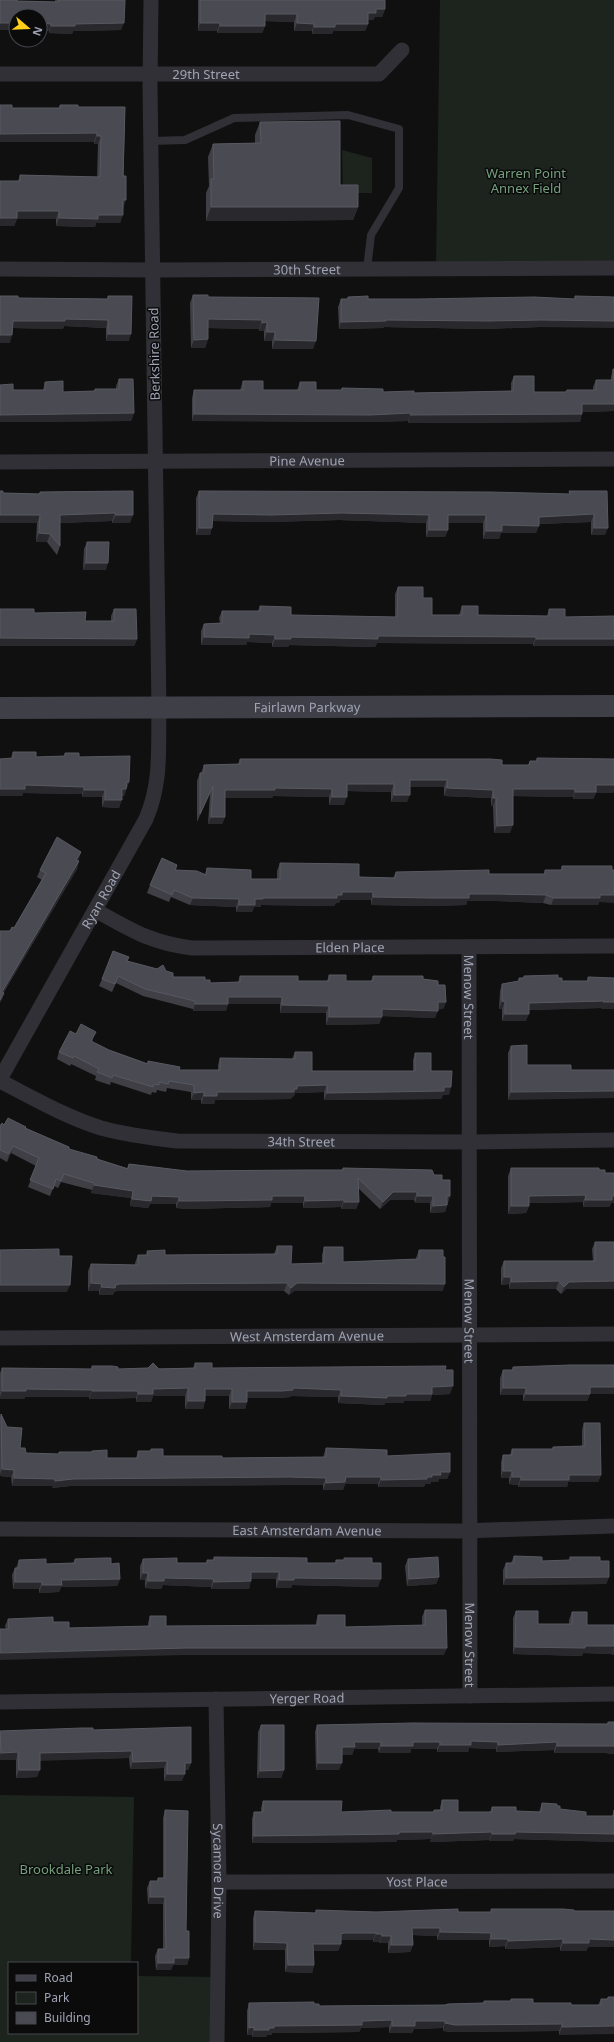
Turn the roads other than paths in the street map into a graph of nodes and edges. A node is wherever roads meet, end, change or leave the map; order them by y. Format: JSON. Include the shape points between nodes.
{"nodes":[{"id":1,"x":150,"y":0,"type":"edge"},
{"id":2,"x":402,"y":50,"type":"dead end"},
{"id":3,"x":0,"y":74,"type":"edge"},
{"id":4,"x":150,"y":75,"type":"junction"},
{"id":5,"x":151,"y":141,"type":"junction"},
{"id":6,"x":614,"y":268,"type":"edge"},
{"id":7,"x":0,"y":269,"type":"edge"},
{"id":8,"x":367,"y":269,"type":"junction"},
{"id":9,"x":153,"y":270,"type":"junction"},
{"id":10,"x":614,"y":459,"type":"edge"},
{"id":11,"x":156,"y":460,"type":"junction"},
{"id":12,"x":0,"y":462,"type":"edge"},
{"id":13,"x":614,"y":706,"type":"edge"},
{"id":14,"x":0,"y":708,"type":"edge"},
{"id":15,"x":159,"y":708,"type":"junction"},
{"id":16,"x":95,"y":910,"type":"junction"},
{"id":17,"x":614,"y":946,"type":"edge"},
{"id":18,"x":469,"y":947,"type":"junction"},
{"id":19,"x":0,"y":1080,"type":"edge"},
{"id":20,"x":614,"y":1140,"type":"edge"},
{"id":21,"x":469,"y":1142,"type":"junction"},
{"id":22,"x":614,"y":1334,"type":"edge"},
{"id":23,"x":470,"y":1335,"type":"junction"},
{"id":24,"x":0,"y":1338,"type":"edge"},
{"id":25,"x":614,"y":1526,"type":"edge"},
{"id":26,"x":0,"y":1529,"type":"edge"},
{"id":27,"x":470,"y":1530,"type":"junction"},
{"id":28,"x":614,"y":1694,"type":"edge"},
{"id":29,"x":470,"y":1696,"type":"junction"},
{"id":30,"x":216,"y":1699,"type":"junction"},
{"id":31,"x":0,"y":1702,"type":"edge"},
{"id":32,"x":614,"y":1881,"type":"edge"},
{"id":33,"x":219,"y":1882,"type":"junction"},
{"id":34,"x":217,"y":2042,"type":"edge"}],
"edges":[{"from":1,"to":4,"type":"street","name":"Berkshire Road"},
{"from":2,"to":4,"type":"street","name":"29th Street","via":[[379,74]]},
{"from":3,"to":4,"type":"street","name":"29th Street"},
{"from":4,"to":5,"type":"street","name":"Berkshire Road"},
{"from":5,"to":8,"type":"lane","via":[[185,140],[234,118],[348,115],[399,129],[400,188],[371,235]]},
{"from":5,"to":9,"type":"street","name":"Berkshire Road"},
{"from":6,"to":8,"type":"street","name":"30th Street"},
{"from":7,"to":9,"type":"street","name":"30th Street"},
{"from":8,"to":9,"type":"street","name":"30th Street"},
{"from":9,"to":11,"type":"street","name":"Berkshire Road"},
{"from":10,"to":11,"type":"street","name":"Pine Avenue"},
{"from":11,"to":12,"type":"street","name":"Pine Avenue"},
{"from":11,"to":15,"type":"street","name":"Berkshire Road"},
{"from":13,"to":15,"type":"street","name":"Fairlawn Parkway"},
{"from":14,"to":15,"type":"street","name":"Fairlawn Parkway"},
{"from":15,"to":16,"type":"street","name":"Ryan Road","via":[[158,783],[154,802]]},
{"from":16,"to":18,"type":"street","name":"Elden Place","via":[[145,938],[168,945],[192,948]]},
{"from":16,"to":19,"type":"street","name":"Ryan Road"},
{"from":17,"to":18,"type":"street","name":"Elden Place"},
{"from":18,"to":21,"type":"street","name":"Menow Street"},
{"from":19,"to":21,"type":"street","name":"34th Street","via":[[70,1116],[101,1128],[138,1137],[177,1141]]},
{"from":20,"to":21,"type":"street","name":"34th Street"},
{"from":21,"to":23,"type":"street","name":"Menow Street"},
{"from":22,"to":23,"type":"street","name":"West Amsterdam Avenue"},
{"from":23,"to":24,"type":"street","name":"West Amsterdam Avenue"},
{"from":23,"to":27,"type":"street","name":"Menow Street"},
{"from":25,"to":27,"type":"street","name":"East Amsterdam Avenue"},
{"from":26,"to":27,"type":"street","name":"East Amsterdam Avenue"},
{"from":27,"to":29,"type":"street","name":"Menow Street"},
{"from":28,"to":29,"type":"street","name":"Yerger Road"},
{"from":29,"to":30,"type":"street","name":"Yerger Road"},
{"from":30,"to":31,"type":"street","name":"Yerger Road"},
{"from":30,"to":33,"type":"street","name":"Sycamore Drive"},
{"from":32,"to":33,"type":"street","name":"Yost Place"},
{"from":33,"to":34,"type":"street","name":"Sycamore Drive"}]}
